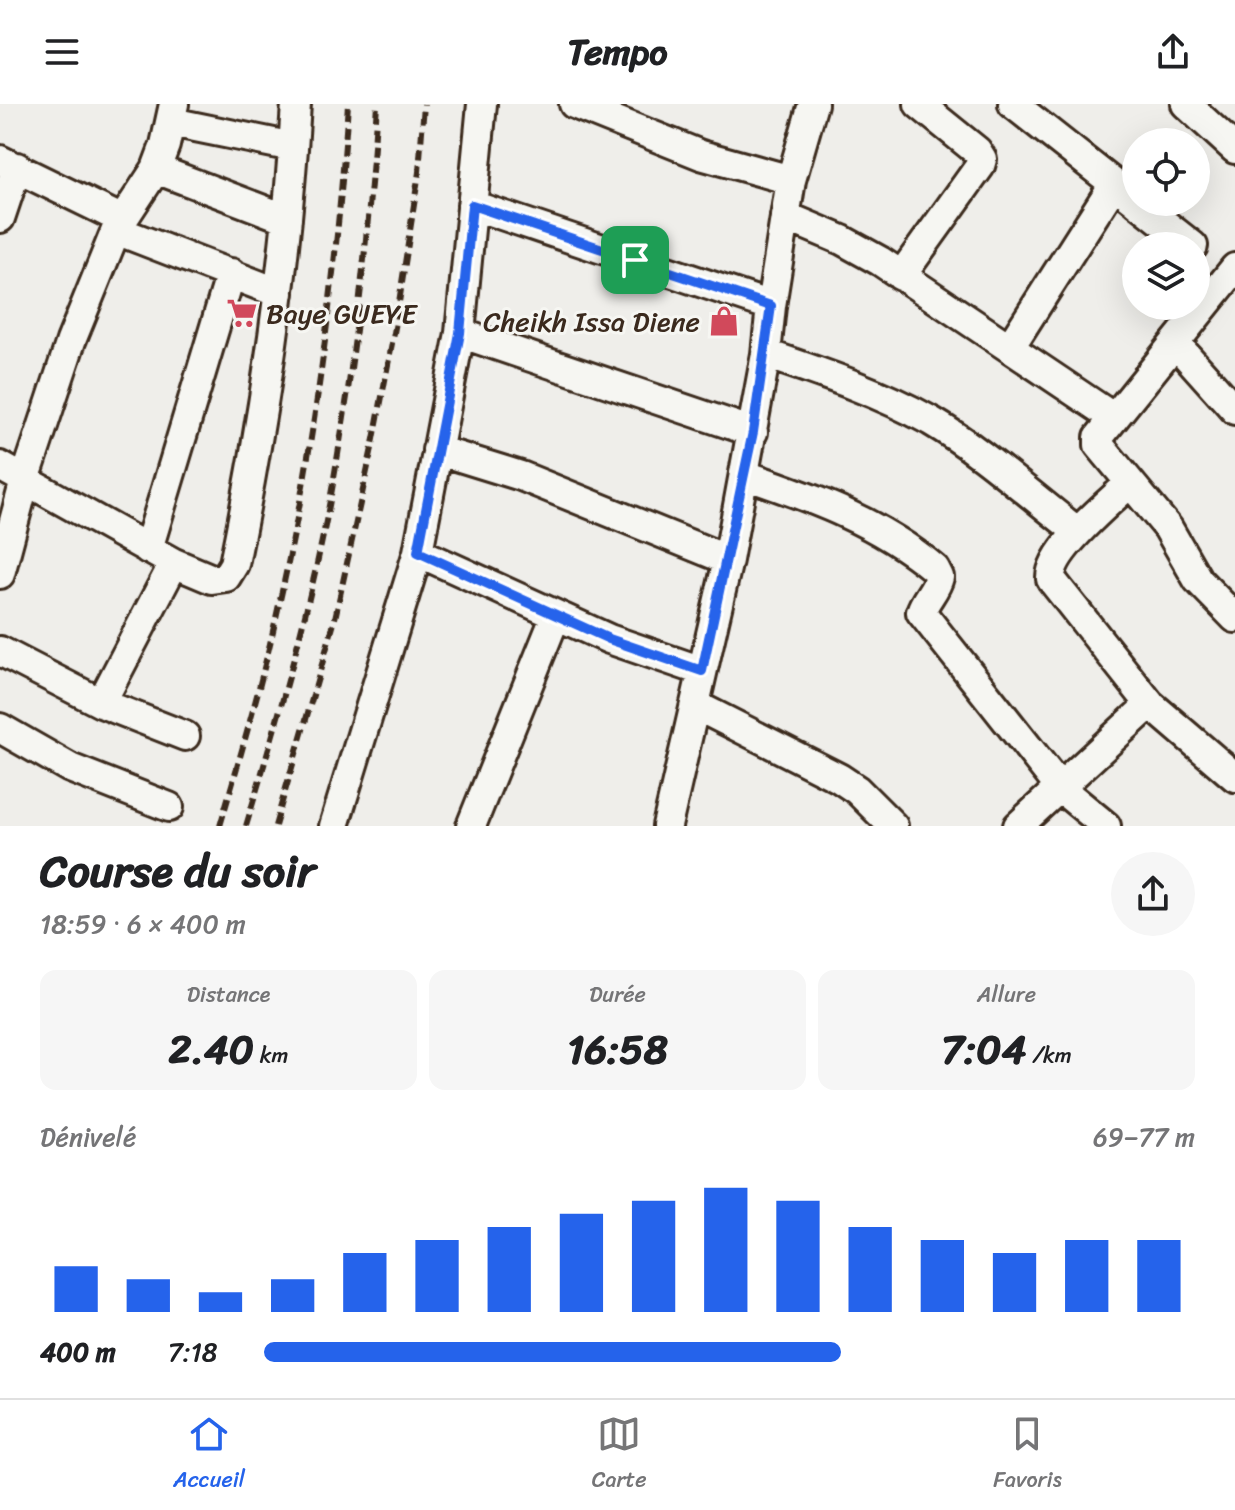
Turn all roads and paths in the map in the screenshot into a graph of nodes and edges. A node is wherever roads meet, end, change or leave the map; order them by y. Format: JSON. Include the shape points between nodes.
{"nodes":[{"id":1,"x":296,"y":104,"type":"edge"},
{"id":2,"x":482,"y":104,"type":"edge"},
{"id":3,"x":574,"y":104,"type":"edge"},
{"id":4,"x":813,"y":104,"type":"edge"},
{"id":5,"x":919,"y":104,"type":"edge"},
{"id":6,"x":1013,"y":104,"type":"edge"},
{"id":7,"x":1186,"y":104,"type":"edge"},
{"id":8,"x":173,"y":113,"type":"edge"},
{"id":9,"x":293,"y":147,"type":"junction"},
{"id":10,"x":1235,"y":149,"type":"edge"},
{"id":11,"x":8,"y":164,"type":"edge"},
{"id":12,"x":156,"y":169,"type":"junction"},
{"id":13,"x":791,"y":180,"type":"junction"},
{"id":14,"x":1114,"y":184,"type":"junction"},
{"id":15,"x":1122,"y":190,"type":"edge"},
{"id":16,"x":472,"y":205,"type":"junction"},
{"id":17,"x":785,"y":216,"type":"junction"},
{"id":18,"x":1155,"y":216,"type":"edge"},
{"id":19,"x":0,"y":218,"type":"edge"},
{"id":20,"x":287,"y":219,"type":"junction"},
{"id":21,"x":119,"y":225,"type":"junction"},
{"id":22,"x":1176,"y":232,"type":"edge"},
{"id":23,"x":1210,"y":257,"type":"edge"},
{"id":24,"x":1233,"y":272,"type":"edge"},
{"id":25,"x":231,"y":273,"type":"junction"},
{"id":26,"x":901,"y":276,"type":"junction"},
{"id":27,"x":279,"y":293,"type":"junction"},
{"id":28,"x":771,"y":306,"type":"junction"},
{"id":29,"x":460,"y":333,"type":"junction"},
{"id":30,"x":1176,"y":344,"type":"junction"},
{"id":31,"x":1010,"y":347,"type":"junction"},
{"id":32,"x":766,"y":354,"type":"junction"},
{"id":33,"x":1235,"y":410,"type":"edge"},
{"id":34,"x":1114,"y":418,"type":"junction"},
{"id":35,"x":753,"y":432,"type":"junction"},
{"id":36,"x":437,"y":450,"type":"junction"},
{"id":37,"x":0,"y":466,"type":"edge"},
{"id":38,"x":745,"y":475,"type":"junction"},
{"id":39,"x":25,"y":480,"type":"junction"},
{"id":40,"x":1130,"y":483,"type":"junction"},
{"id":41,"x":1078,"y":532,"type":"junction"},
{"id":42,"x":148,"y":549,"type":"junction"},
{"id":43,"x":418,"y":552,"type":"junction"},
{"id":44,"x":728,"y":560,"type":"junction"},
{"id":45,"x":174,"y":563,"type":"junction"},
{"id":46,"x":0,"y":574,"type":"edge"},
{"id":47,"x":556,"y":615,"type":"junction"},
{"id":48,"x":1235,"y":618,"type":"edge"},
{"id":49,"x":0,"y":651,"type":"edge"},
{"id":50,"x":702,"y":671,"type":"junction"},
{"id":51,"x":101,"y":703,"type":"junction"},
{"id":52,"x":1150,"y":704,"type":"junction"},
{"id":53,"x":695,"y":705,"type":"junction"},
{"id":54,"x":0,"y":728,"type":"edge"},
{"id":55,"x":185,"y":736,"type":"dead end"},
{"id":56,"x":1235,"y":777,"type":"edge"},
{"id":57,"x":1061,"y":789,"type":"junction"},
{"id":58,"x":169,"y":807,"type":"dead end"},
{"id":59,"x":334,"y":826,"type":"edge"},
{"id":60,"x":471,"y":826,"type":"edge"},
{"id":61,"x":667,"y":826,"type":"edge"},
{"id":62,"x":893,"y":826,"type":"edge"},
{"id":63,"x":1018,"y":826,"type":"edge"},
{"id":64,"x":1106,"y":826,"type":"edge"}],
"edges":[{"from":1,"to":9,"type":"street"},
{"from":2,"to":16,"type":"street"},
{"from":3,"to":13,"type":"street","via":[[715,160]]},
{"from":4,"to":13,"type":"street"},
{"from":5,"to":26,"type":"street","via":[[982,159]]},
{"from":6,"to":14,"type":"street"},
{"from":7,"to":10,"type":"street"},
{"from":8,"to":9,"type":"street"},
{"from":8,"to":12,"type":"street"},
{"from":9,"to":20,"type":"street"},
{"from":11,"to":19,"type":"street"},
{"from":11,"to":21,"type":"street"},
{"from":12,"to":20,"type":"street"},
{"from":12,"to":21,"type":"street"},
{"from":13,"to":17,"type":"street"},
{"from":14,"to":15,"type":"street"},
{"from":14,"to":31,"type":"street"},
{"from":16,"to":28,"type":"street"},
{"from":16,"to":29,"type":"street"},
{"from":17,"to":26,"type":"street","via":[[842,240]]},
{"from":17,"to":28,"type":"street"},
{"from":18,"to":22,"type":"street"},
{"from":20,"to":27,"type":"street"},
{"from":21,"to":25,"type":"street"},
{"from":21,"to":39,"type":"street","via":[[71,341]]},
{"from":23,"to":24,"type":"street"},
{"from":24,"to":30,"type":"street"},
{"from":25,"to":27,"type":"street"},
{"from":25,"to":42,"type":"street"},
{"from":26,"to":31,"type":"street"},
{"from":27,"to":45,"type":"street","via":[[234,564],[226,577],[212,579]]},
{"from":28,"to":32,"type":"street"},
{"from":29,"to":35,"type":"street"},
{"from":29,"to":36,"type":"street"},
{"from":30,"to":33,"type":"street"},
{"from":30,"to":34,"type":"street"},
{"from":31,"to":34,"type":"street"},
{"from":32,"to":35,"type":"street"},
{"from":32,"to":41,"type":"street","via":[[857,386],[931,421]]},
{"from":34,"to":40,"type":"street","via":[[1099,445]]},
{"from":35,"to":38,"type":"street"},
{"from":36,"to":43,"type":"street"},
{"from":36,"to":44,"type":"street","via":[[521,476]]},
{"from":37,"to":39,"type":"street"},
{"from":38,"to":44,"type":"street"},
{"from":38,"to":57,"type":"street","via":[[851,515],[935,569],[938,583],[921,612]]},
{"from":39,"to":42,"type":"street"},
{"from":39,"to":46,"type":"street"},
{"from":40,"to":41,"type":"street"},
{"from":40,"to":48,"type":"street","via":[[1168,528],[1198,580]]},
{"from":41,"to":52,"type":"street","via":[[1055,562],[1051,579]]},
{"from":42,"to":45,"type":"street"},
{"from":43,"to":47,"type":"street"},
{"from":43,"to":59,"type":"street"},
{"from":44,"to":50,"type":"street"},
{"from":45,"to":51,"type":"street"},
{"from":47,"to":50,"type":"street","via":[[633,649]]},
{"from":47,"to":60,"type":"street"},
{"from":49,"to":51,"type":"street"},
{"from":50,"to":53,"type":"street"},
{"from":51,"to":55,"type":"street"},
{"from":52,"to":56,"type":"street"},
{"from":52,"to":57,"type":"street"},
{"from":53,"to":61,"type":"street"},
{"from":53,"to":62,"type":"street","via":[[839,778]]},
{"from":54,"to":58,"type":"street","via":[[70,768]]},
{"from":57,"to":63,"type":"street"},
{"from":57,"to":64,"type":"street"}]}
